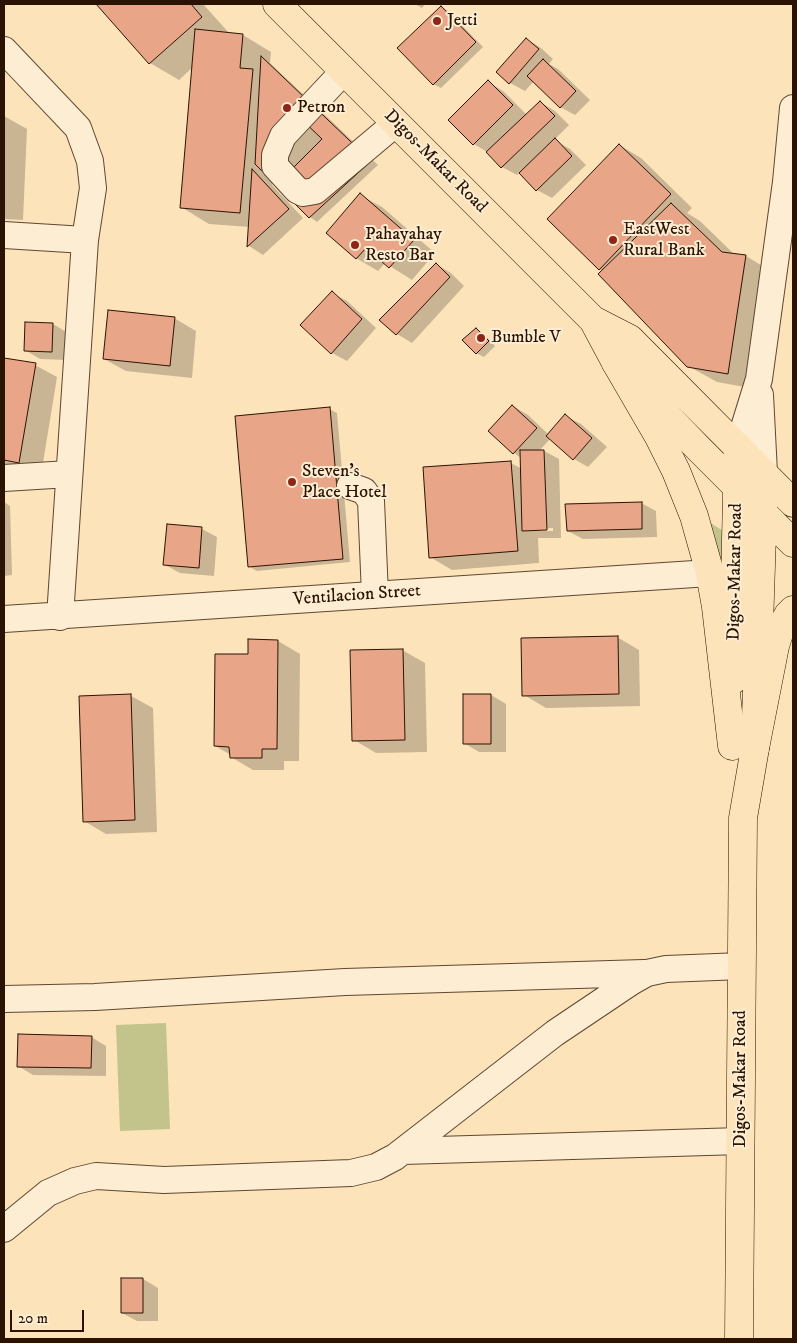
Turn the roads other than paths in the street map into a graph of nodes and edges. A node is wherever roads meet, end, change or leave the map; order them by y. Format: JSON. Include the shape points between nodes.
{"nodes":[{"id":1,"x":277,"y":4,"type":"edge"},
{"id":2,"x":4,"y":50,"type":"edge"},
{"id":3,"x":344,"y":70,"type":"junction"},
{"id":4,"x":793,"y":108,"type":"edge"},
{"id":5,"x":396,"y":123,"type":"junction"},
{"id":6,"x":4,"y":235,"type":"edge"},
{"id":7,"x":85,"y":240,"type":"junction"},
{"id":8,"x":783,"y":279,"type":"edge"},
{"id":9,"x":593,"y":320,"type":"junction"},
{"id":10,"x":616,"y":363,"type":"junction"},
{"id":11,"x":759,"y":379,"type":"junction"},
{"id":12,"x":738,"y":447,"type":"junction"},
{"id":13,"x":764,"y":473,"type":"junction"},
{"id":14,"x":69,"y":474,"type":"junction"},
{"id":15,"x":4,"y":478,"type":"edge"},
{"id":16,"x":350,"y":486,"type":"dead end"},
{"id":17,"x":737,"y":487,"type":"junction"},
{"id":18,"x":793,"y":504,"type":"edge"},
{"id":19,"x":764,"y":514,"type":"junction"},
{"id":20,"x":793,"y":543,"type":"edge"},
{"id":21,"x":710,"y":573,"type":"junction"},
{"id":22,"x":375,"y":595,"type":"junction"},
{"id":23,"x":793,"y":610,"type":"edge"},
{"id":24,"x":60,"y":617,"type":"junction"},
{"id":25,"x":4,"y":619,"type":"edge"},
{"id":26,"x":743,"y":747,"type":"junction"},
{"id":27,"x":742,"y":966,"type":"junction"},
{"id":28,"x":647,"y":973,"type":"junction"},
{"id":29,"x":4,"y":999,"type":"edge"},
{"id":30,"x":741,"y":1141,"type":"junction"},
{"id":31,"x":403,"y":1151,"type":"junction"},
{"id":32,"x":4,"y":1229,"type":"edge"},
{"id":33,"x":739,"y":1339,"type":"edge"}],
"edges":[{"from":1,"to":3,"type":"main road","name":"Digos-Makar Road"},
{"from":2,"to":7,"type":"street","via":[[78,128],[90,161],[93,188]]},
{"from":3,"to":5,"type":"main road","name":"Digos-Makar Road"},
{"from":3,"to":5,"type":"street","via":[[283,136],[275,155],[275,166],[297,190],[303,193],[316,191]]},
{"from":4,"to":8,"type":"street"},
{"from":5,"to":9,"type":"main road","name":"Digos-Makar Road"},
{"from":6,"to":7,"type":"street"},
{"from":7,"to":14,"type":"street"},
{"from":8,"to":11,"type":"street"},
{"from":9,"to":10,"type":"main road","name":"Digos-Makar Road"},
{"from":9,"to":12,"type":"main road","name":"Digos-Makar Road","via":[[630,338]]},
{"from":10,"to":17,"type":"main road","name":"Digos-Makar Road"},
{"from":10,"to":21,"type":"main road","via":[[676,471],[694,516]]},
{"from":11,"to":12,"type":"street"},
{"from":11,"to":13,"type":"street"},
{"from":12,"to":13,"type":"main road","name":"Digos-Makar Road"},
{"from":12,"to":17,"type":"main road"},
{"from":13,"to":18,"type":"main road","name":"Digos-Makar Road"},
{"from":13,"to":19,"type":"main road","name":"Digos-Makar Road"},
{"from":14,"to":15,"type":"street"},
{"from":14,"to":24,"type":"street"},
{"from":16,"to":22,"type":"street","via":[[364,491],[371,501]]},
{"from":17,"to":19,"type":"main road"},
{"from":17,"to":26,"type":"main road","name":"Digos-Makar Road"},
{"from":19,"to":20,"type":"main road"},
{"from":19,"to":26,"type":"main road","name":"Digos-Makar Road"},
{"from":21,"to":22,"type":"street","name":"Ventilacion Street"},
{"from":21,"to":26,"type":"main road"},
{"from":22,"to":24,"type":"street","name":"Ventilacion Street"},
{"from":23,"to":26,"type":"main road","via":[[780,630]]},
{"from":24,"to":25,"type":"street","name":"Ventilacion Street"},
{"from":26,"to":27,"type":"main road","name":"Digos-Makar Road"},
{"from":27,"to":28,"type":"street","via":[[666,969]]},
{"from":27,"to":30,"type":"main road","name":"Digos-Makar Road"},
{"from":28,"to":29,"type":"street","via":[[345,982],[96,997]]},
{"from":28,"to":31,"type":"street","via":[[555,1033]]},
{"from":30,"to":31,"type":"street"},
{"from":30,"to":33,"type":"main road","name":"Digos-Makar Road"},
{"from":31,"to":32,"type":"street","via":[[376,1167],[351,1173],[164,1180],[96,1176],[75,1180],[48,1193]]}]}
